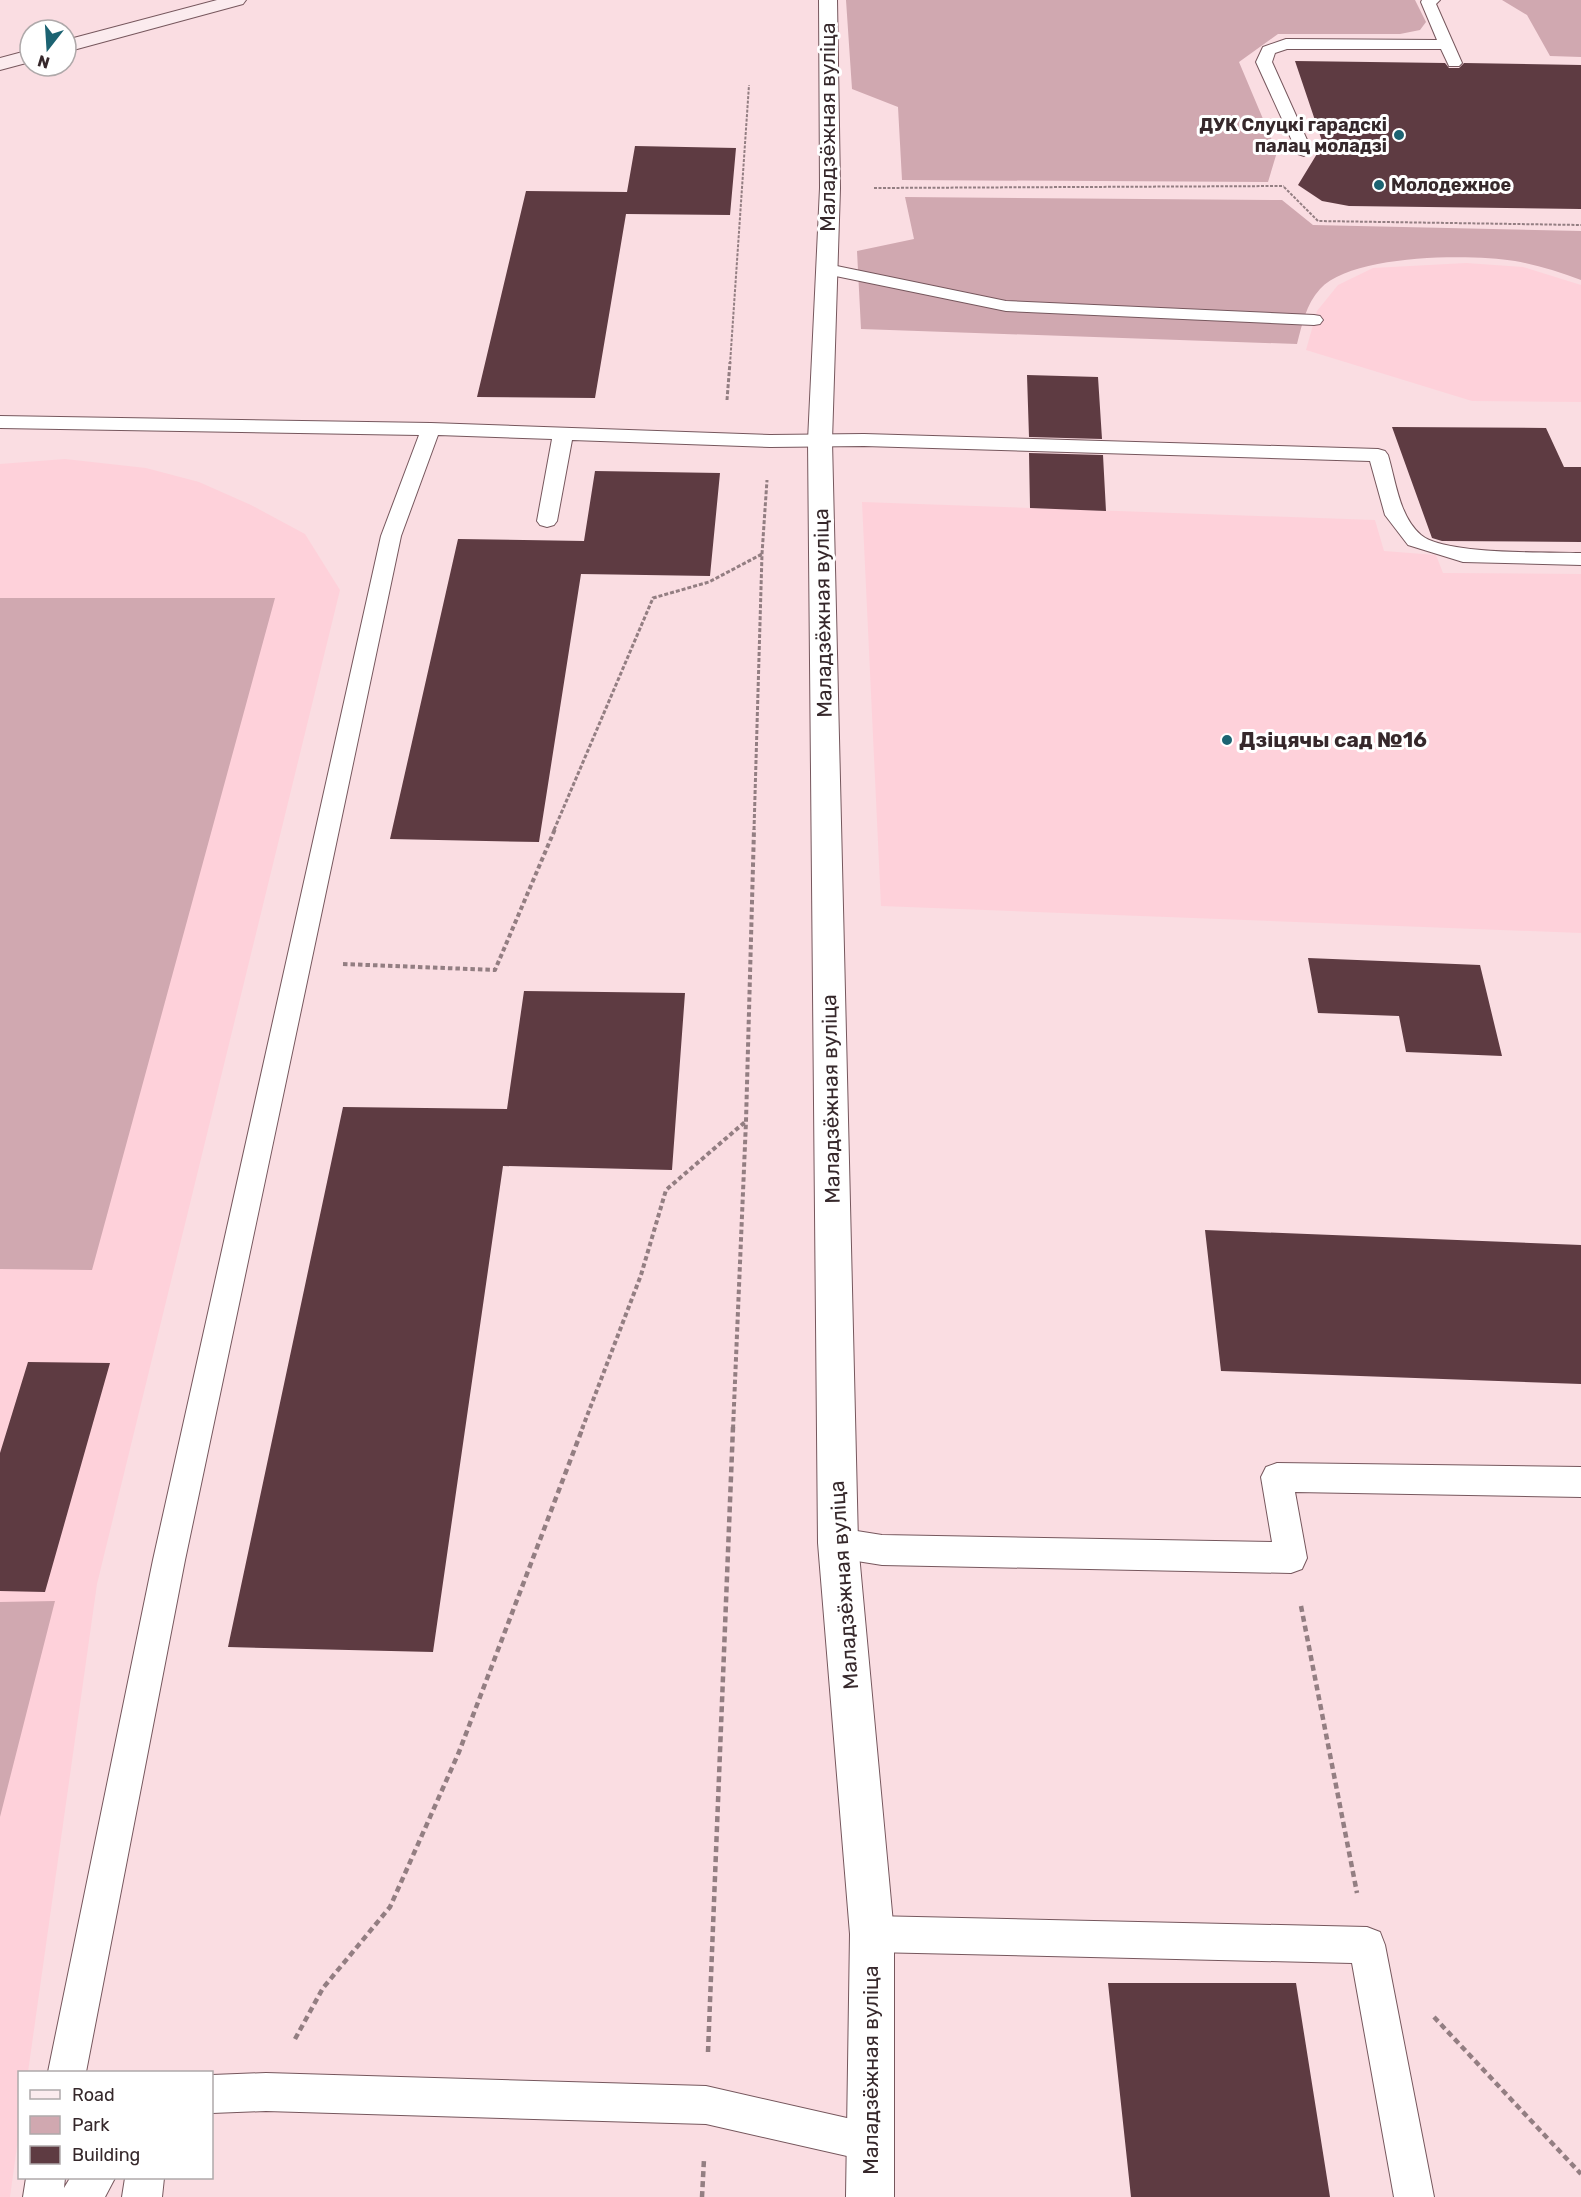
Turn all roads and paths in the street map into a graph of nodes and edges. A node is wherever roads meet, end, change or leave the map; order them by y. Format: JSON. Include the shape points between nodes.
{"nodes":[{"id":1,"x":237,"y":0,"type":"edge"},
{"id":2,"x":828,"y":0,"type":"edge"},
{"id":3,"x":1433,"y":0,"type":"edge"},
{"id":4,"x":78,"y":43,"type":"edge"},
{"id":5,"x":1445,"y":45,"type":"junction"},
{"id":6,"x":18,"y":59,"type":"edge"},
{"id":7,"x":1454,"y":63,"type":"dead end"},
{"id":8,"x":0,"y":64,"type":"edge"},
{"id":9,"x":750,"y":86,"type":"dead end"},
{"id":10,"x":1304,"y":151,"type":"joint"},
{"id":11,"x":1284,"y":186,"type":"junction"},
{"id":12,"x":830,"y":188,"type":"junction"},
{"id":13,"x":1581,"y":225,"type":"edge"},
{"id":14,"x":827,"y":269,"type":"junction"},
{"id":15,"x":1314,"y":320,"type":"dead end"},
{"id":16,"x":0,"y":422,"type":"edge"},
{"id":17,"x":431,"y":429,"type":"junction"},
{"id":18,"x":562,"y":434,"type":"junction"},
{"id":19,"x":724,"y":440,"type":"junction"},
{"id":20,"x":770,"y":441,"type":"junction"},
{"id":21,"x":820,"y":441,"type":"junction"},
{"id":22,"x":547,"y":522,"type":"dead end"},
{"id":23,"x":762,"y":554,"type":"junction"},
{"id":24,"x":1581,"y":559,"type":"edge"},
{"id":25,"x":297,"y":963,"type":"junction"},
{"id":26,"x":746,"y":1121,"type":"junction"},
{"id":27,"x":1581,"y":1482,"type":"edge"},
{"id":28,"x":838,"y":1543,"type":"junction"},
{"id":29,"x":1291,"y":1558,"type":"junction"},
{"id":30,"x":872,"y":1934,"type":"junction"},
{"id":31,"x":1367,"y":1945,"type":"junction"},
{"id":32,"x":1430,"y":2013,"type":"dead end"},
{"id":33,"x":67,"y":2071,"type":"edge"},
{"id":34,"x":266,"y":2092,"type":"junction"},
{"id":35,"x":213,"y":2094,"type":"edge"},
{"id":36,"x":706,"y":2105,"type":"junction"},
{"id":37,"x":869,"y":2142,"type":"junction"},
{"id":38,"x":1581,"y":2174,"type":"edge"},
{"id":39,"x":46,"y":2179,"type":"edge"},
{"id":40,"x":94,"y":2179,"type":"edge"},
{"id":41,"x":145,"y":2179,"type":"edge"},
{"id":42,"x":43,"y":2197,"type":"edge"},
{"id":43,"x":80,"y":2197,"type":"edge"},
{"id":44,"x":142,"y":2197,"type":"edge"},
{"id":45,"x":702,"y":2197,"type":"edge"},
{"id":46,"x":870,"y":2197,"type":"edge"},
{"id":47,"x":1414,"y":2197,"type":"edge"}],
"edges":[{"from":1,"to":4,"type":"main road"},
{"from":2,"to":12,"type":"street","name":"Маладзёжная вуліца"},
{"from":3,"to":5,"type":"lane","via":[[1428,2]]},
{"from":5,"to":7,"type":"lane"},
{"from":5,"to":10,"type":"lane","via":[[1286,44],[1268,50],[1264,62]]},
{"from":6,"to":8,"type":"main road"},
{"from":9,"to":19,"type":"path"},
{"from":10,"to":11,"type":"path","via":[[1292,157]]},
{"from":11,"to":12,"type":"path"},
{"from":11,"to":13,"type":"path","via":[[1318,221]]},
{"from":12,"to":14,"type":"street","name":"Маладзёжная вуліца"},
{"from":14,"to":15,"type":"lane","via":[[1006,306]]},
{"from":14,"to":21,"type":"street","name":"Маладзёжная вуліца"},
{"from":16,"to":17,"type":"lane"},
{"from":17,"to":18,"type":"lane"},
{"from":17,"to":25,"type":"lane","via":[[391,536]]},
{"from":18,"to":19,"type":"lane"},
{"from":18,"to":22,"type":"lane"},
{"from":19,"to":20,"type":"lane"},
{"from":20,"to":21,"type":"lane"},
{"from":20,"to":23,"type":"path"},
{"from":21,"to":24,"type":"lane","via":[[1378,455],[1395,515],[1415,541],[1463,556]]},
{"from":21,"to":28,"type":"street","name":"Маладзёжная вуліца"},
{"from":23,"to":25,"type":"path","via":[[709,582],[653,598],[495,970]]},
{"from":23,"to":26,"type":"path"},
{"from":25,"to":33,"type":"lane","via":[[169,1560]]},
{"from":26,"to":34,"type":"path","via":[[666,1190],[641,1275],[459,1752],[390,1907],[323,1988]]},
{"from":26,"to":36,"type":"path"},
{"from":27,"to":29,"type":"lane","via":[[1277,1477]]},
{"from":28,"to":29,"type":"lane","via":[[882,1550]]},
{"from":28,"to":30,"type":"street","name":"Маладзёжная вуліца"},
{"from":29,"to":31,"type":"path"},
{"from":30,"to":31,"type":"lane"},
{"from":30,"to":37,"type":"street","name":"Маладзёжная вуліца"},
{"from":31,"to":47,"type":"lane"},
{"from":32,"to":38,"type":"path"},
{"from":34,"to":35,"type":"lane"},
{"from":34,"to":36,"type":"lane"},
{"from":36,"to":37,"type":"lane"},
{"from":36,"to":45,"type":"path"},
{"from":37,"to":46,"type":"street","name":"Маладзёжная вуліца"},
{"from":39,"to":42,"type":"lane"},
{"from":40,"to":43,"type":"lane"},
{"from":41,"to":44,"type":"lane"}]}
